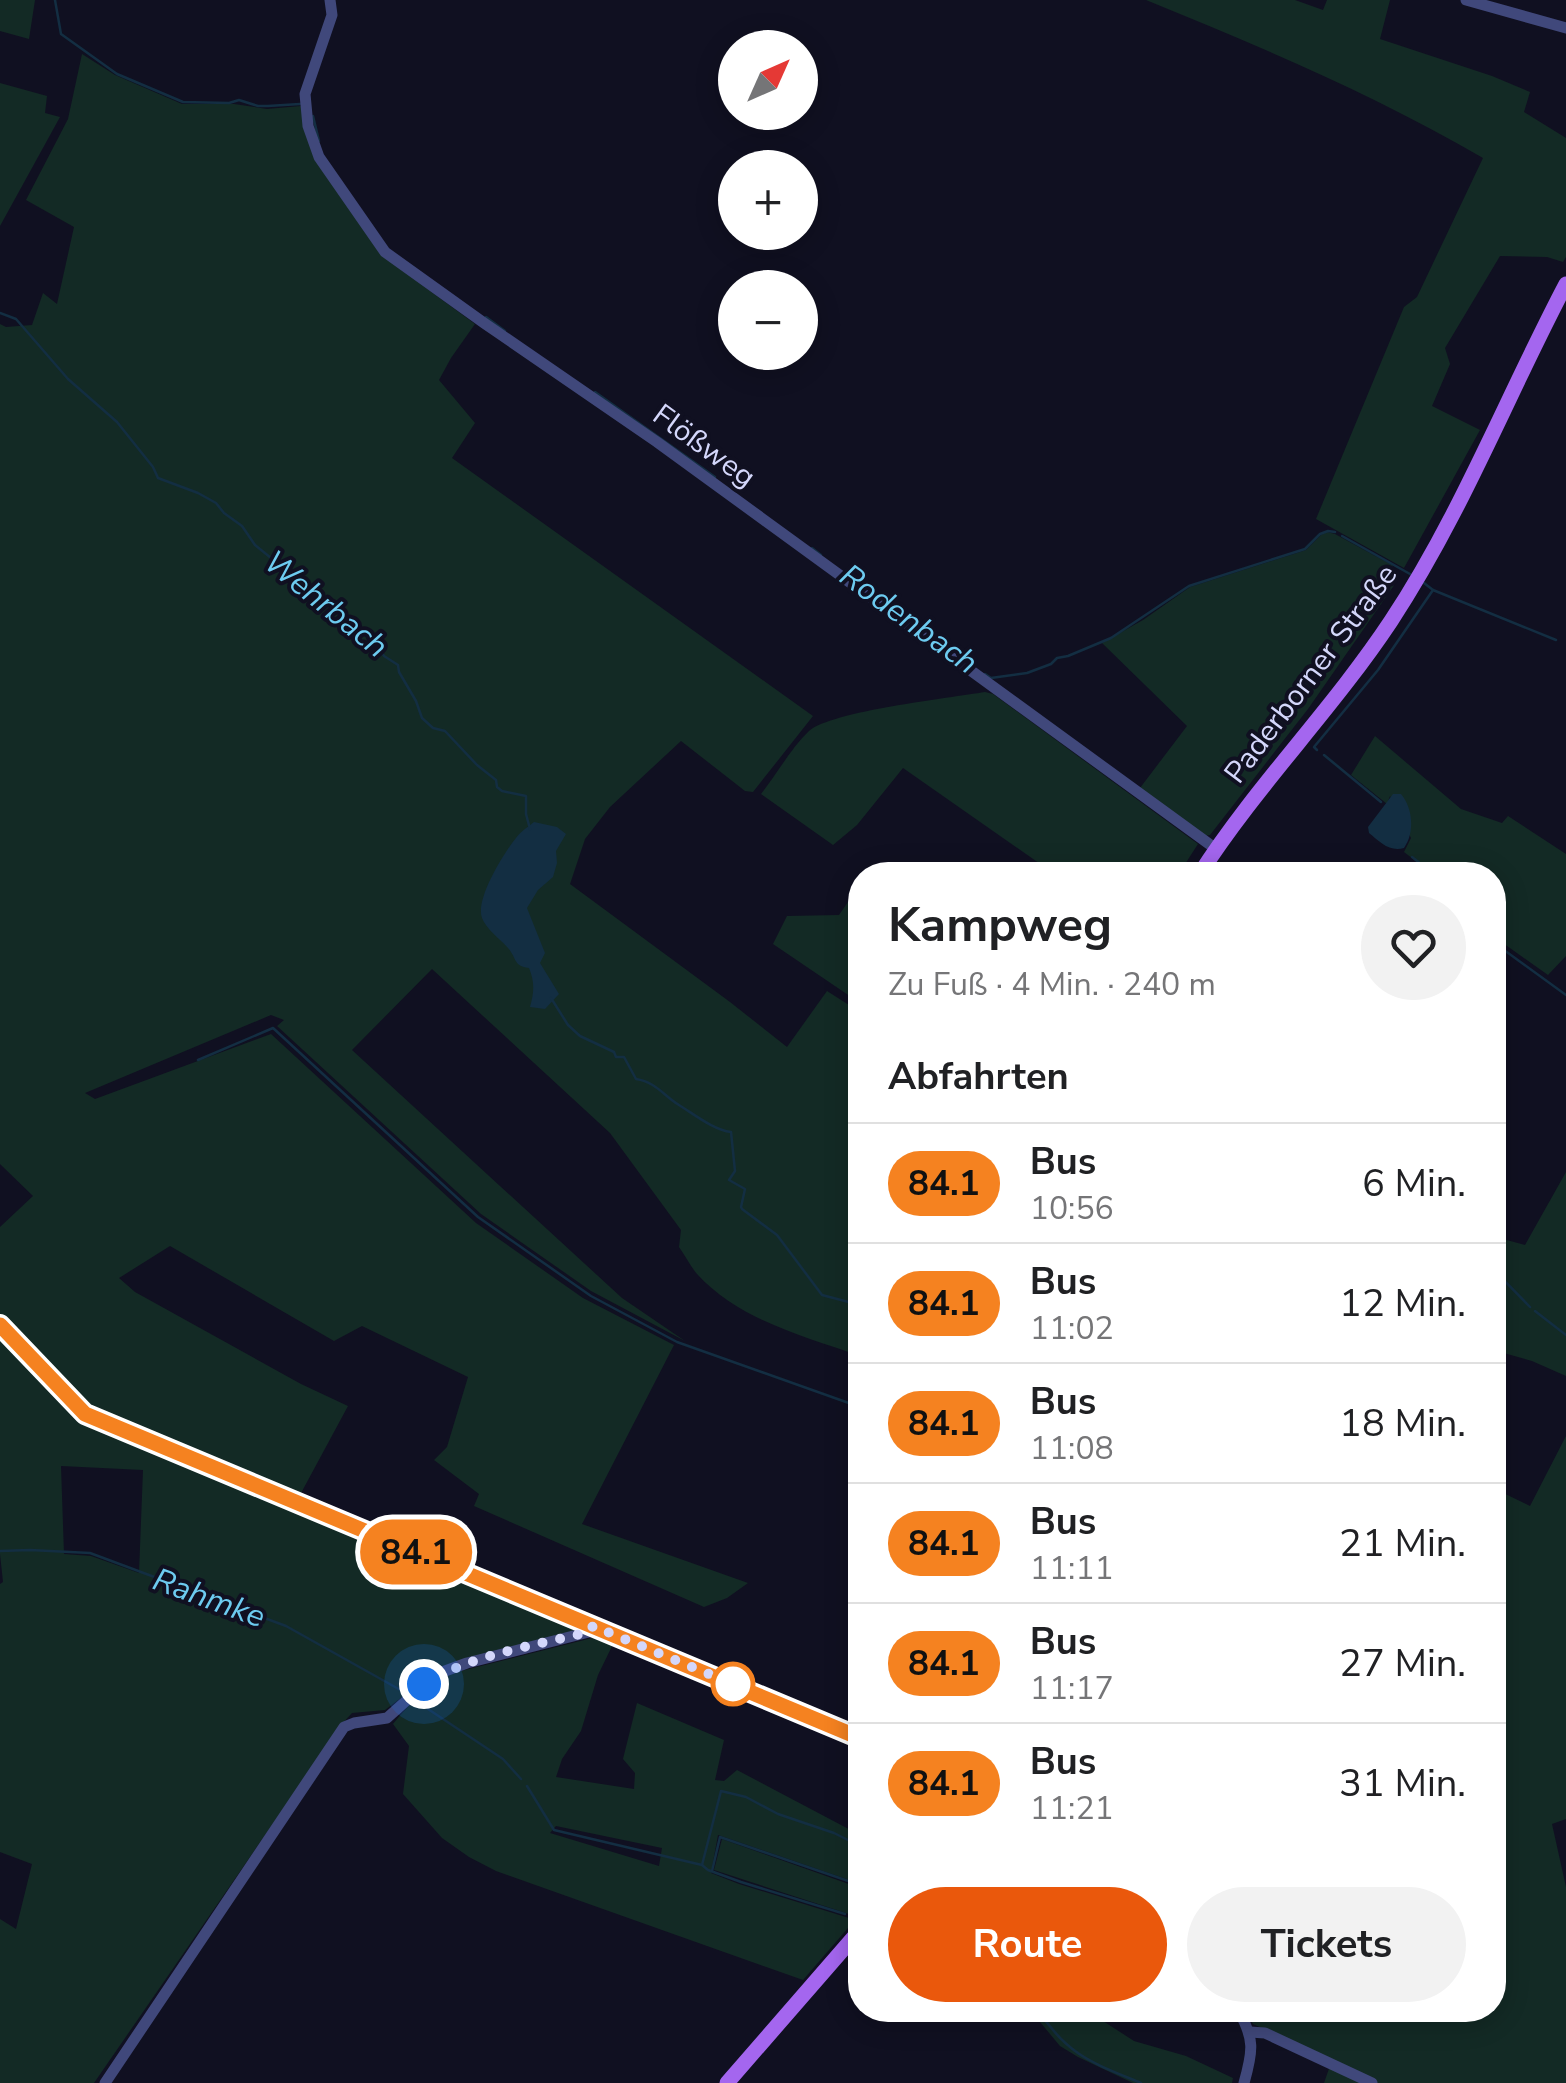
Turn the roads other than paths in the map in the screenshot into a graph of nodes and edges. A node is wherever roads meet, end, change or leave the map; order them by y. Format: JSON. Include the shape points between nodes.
{"nodes":[{"id":1,"x":330,"y":0,"type":"edge"},
{"id":2,"x":1466,"y":0,"type":"edge"},
{"id":3,"x":1566,"y":28,"type":"edge"},
{"id":4,"x":1566,"y":284,"type":"edge"},
{"id":5,"x":1216,"y":849,"type":"junction"},
{"id":6,"x":1207,"y":862,"type":"edge"},
{"id":7,"x":0,"y":1325,"type":"edge"},
{"id":8,"x":593,"y":1626,"type":"junction"},
{"id":9,"x":848,"y":1733,"type":"edge"},
{"id":10,"x":848,"y":1944,"type":"edge"},
{"id":11,"x":1245,"y":2022,"type":"edge"},
{"id":12,"x":1250,"y":2032,"type":"junction"},
{"id":13,"x":105,"y":2083,"type":"edge"},
{"id":14,"x":726,"y":2083,"type":"edge"},
{"id":15,"x":1244,"y":2083,"type":"edge"},
{"id":16,"x":1372,"y":2083,"type":"edge"}],
"edges":[{"from":1,"to":5,"type":"street","name":"Flößweg","via":[[332,16],[305,94],[308,126],[319,157],[385,252]]},
{"from":2,"to":3,"type":"street"},
{"from":4,"to":5,"type":"main road","name":"Paderborner Straße","via":[[1418,578],[1363,661]]},
{"from":5,"to":6,"type":"main road","name":"Paderborner Straße"},
{"from":7,"to":8,"type":"street","via":[[85,1414]]},
{"from":8,"to":9,"type":"street"},
{"from":8,"to":13,"type":"street","via":[[445,1671],[387,1718],[344,1727]]},
{"from":10,"to":14,"type":"main road"},
{"from":11,"to":12,"type":"street"},
{"from":12,"to":15,"type":"street"},
{"from":12,"to":16,"type":"street"}]}
